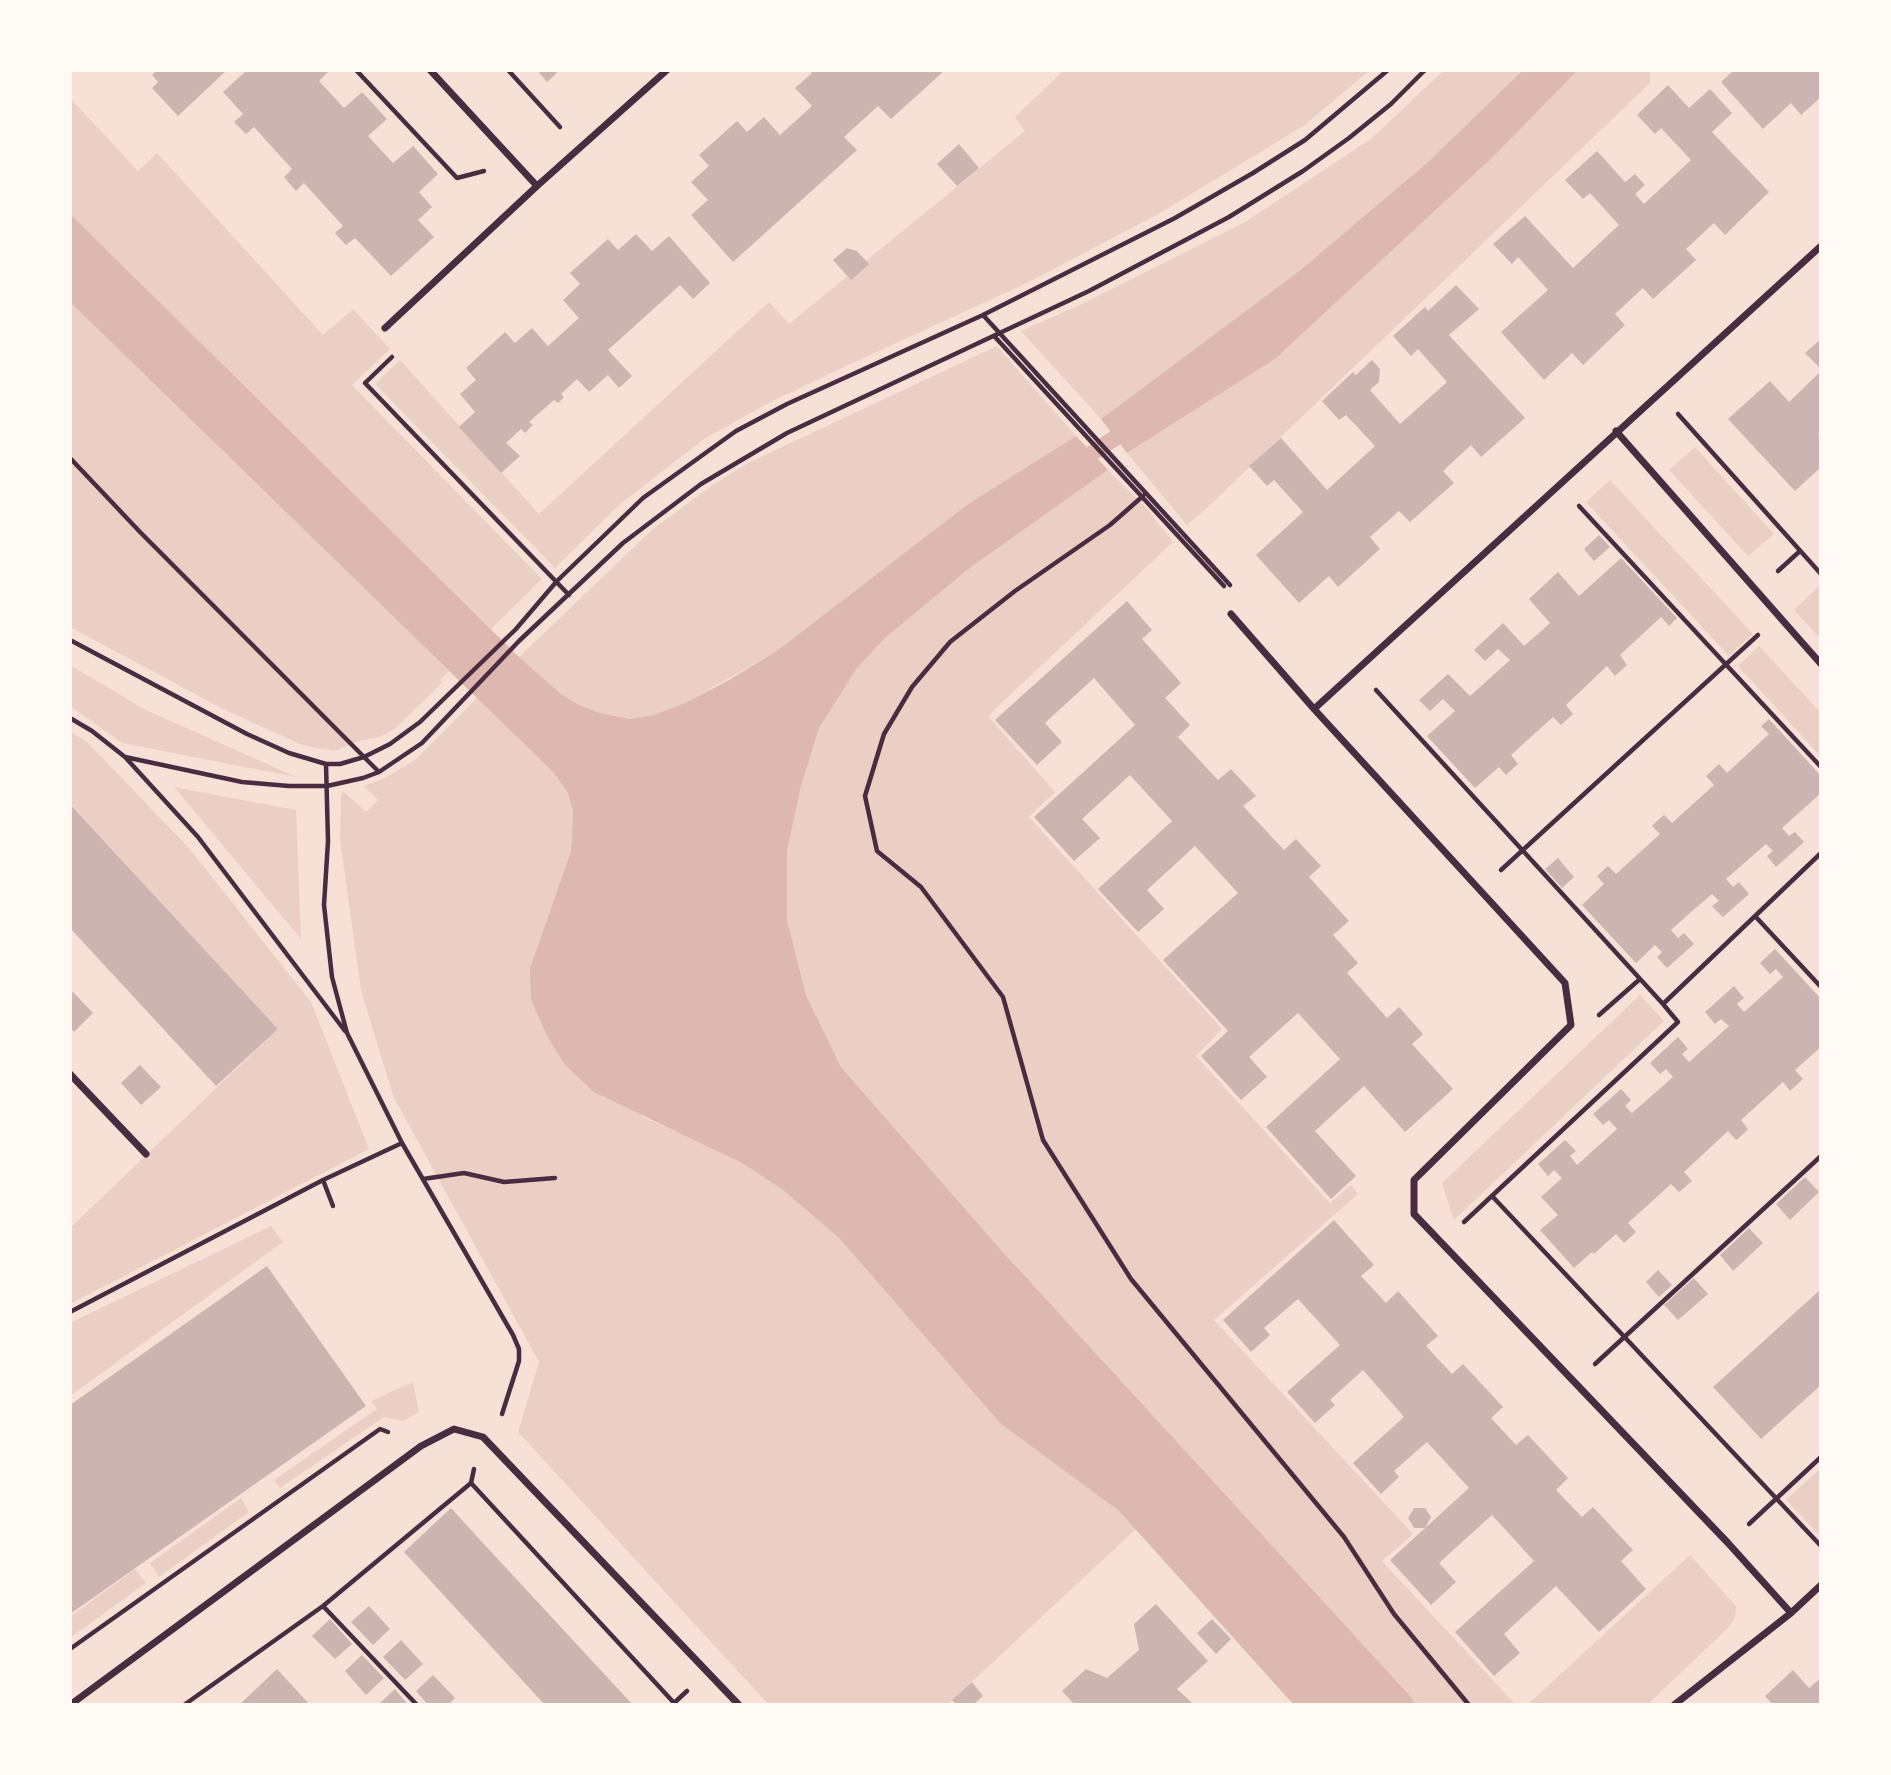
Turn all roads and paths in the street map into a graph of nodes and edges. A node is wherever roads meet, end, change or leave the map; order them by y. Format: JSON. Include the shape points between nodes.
{"nodes":[{"id":1,"x":356,"y":70,"type":"edge"},
{"id":2,"x":430,"y":70,"type":"edge"},
{"id":3,"x":508,"y":70,"type":"edge"},
{"id":4,"x":667,"y":70,"type":"edge"},
{"id":5,"x":1388,"y":70,"type":"edge"},
{"id":6,"x":1425,"y":70,"type":"edge"},
{"id":7,"x":579,"y":148,"type":"junction"},
{"id":8,"x":516,"y":163,"type":"junction"},
{"id":9,"x":537,"y":186,"type":"junction"},
{"id":10,"x":1821,"y":246,"type":"edge"},
{"id":11,"x":983,"y":315,"type":"junction"},
{"id":12,"x":385,"y":328,"type":"joint"},
{"id":13,"x":998,"y":335,"type":"junction"},
{"id":14,"x":1658,"y":393,"type":"junction"},
{"id":15,"x":1616,"y":432,"type":"junction"},
{"id":16,"x":70,"y":458,"type":"edge"},
{"id":17,"x":1559,"y":484,"type":"junction"},
{"id":18,"x":1143,"y":496,"type":"junction"},
{"id":19,"x":1800,"y":551,"type":"junction"},
{"id":20,"x":1821,"y":574,"type":"edge"},
{"id":21,"x":557,"y":581,"type":"junction"},
{"id":22,"x":569,"y":595,"type":"junction"},
{"id":23,"x":1767,"y":603,"type":"junction"},
{"id":24,"x":1231,"y":614,"type":"junction"},
{"id":25,"x":70,"y":640,"type":"edge"},
{"id":26,"x":1821,"y":664,"type":"edge"},
{"id":27,"x":1726,"y":665,"type":"junction"},
{"id":28,"x":1357,"y":670,"type":"junction"},
{"id":29,"x":1314,"y":709,"type":"junction"},
{"id":30,"x":70,"y":718,"type":"edge"},
{"id":31,"x":125,"y":757,"type":"junction"},
{"id":32,"x":364,"y":757,"type":"junction"},
{"id":33,"x":326,"y":764,"type":"junction"},
{"id":34,"x":1821,"y":767,"type":"edge"},
{"id":35,"x":379,"y":772,"type":"junction"},
{"id":36,"x":327,"y":786,"type":"junction"},
{"id":37,"x":1522,"y":851,"type":"junction"},
{"id":38,"x":1821,"y":853,"type":"edge"},
{"id":39,"x":1479,"y":890,"type":"junction"},
{"id":40,"x":1755,"y":916,"type":"junction"},
{"id":41,"x":1640,"y":979,"type":"junction"},
{"id":42,"x":1821,"y":987,"type":"edge"},
{"id":43,"x":1663,"y":1004,"type":"junction"},
{"id":44,"x":1569,"y":1008,"type":"junction"},
{"id":45,"x":347,"y":1033,"type":"junction"},
{"id":46,"x":70,"y":1074,"type":"edge"},
{"id":47,"x":402,"y":1143,"type":"junction"},
{"id":48,"x":146,"y":1154,"type":"dead end"},
{"id":49,"x":1821,"y":1156,"type":"edge"},
{"id":50,"x":555,"y":1178,"type":"dead end"},
{"id":51,"x":422,"y":1179,"type":"junction"},
{"id":52,"x":323,"y":1180,"type":"junction"},
{"id":53,"x":1492,"y":1196,"type":"junction"},
{"id":54,"x":333,"y":1206,"type":"dead end"},
{"id":55,"x":1441,"y":1244,"type":"junction"},
{"id":56,"x":70,"y":1312,"type":"edge"},
{"id":57,"x":1624,"y":1336,"type":"junction"},
{"id":58,"x":1574,"y":1383,"type":"junction"},
{"id":59,"x":483,"y":1437,"type":"junction"},
{"id":60,"x":421,"y":1446,"type":"junction"},
{"id":61,"x":1821,"y":1457,"type":"edge"},
{"id":62,"x":1776,"y":1498,"type":"junction"},
{"id":63,"x":1728,"y":1544,"type":"junction"},
{"id":64,"x":1821,"y":1546,"type":"edge"},
{"id":65,"x":1821,"y":1584,"type":"edge"},
{"id":66,"x":323,"y":1606,"type":"junction"},
{"id":67,"x":1790,"y":1613,"type":"junction"},
{"id":68,"x":70,"y":1649,"type":"edge"},
{"id":69,"x":70,"y":1705,"type":"edge"},
{"id":70,"x":184,"y":1705,"type":"edge"},
{"id":71,"x":417,"y":1705,"type":"edge"},
{"id":72,"x":676,"y":1705,"type":"edge"},
{"id":73,"x":739,"y":1705,"type":"edge"},
{"id":74,"x":1469,"y":1705,"type":"edge"},
{"id":75,"x":1674,"y":1705,"type":"edge"}],
"edges":[{"from":1,"to":8,"type":"path","via":[[457,178]]},
{"from":2,"to":8,"type":"street"},
{"from":3,"to":7,"type":"path"},
{"from":4,"to":7,"type":"street"},
{"from":5,"to":11,"type":"path","via":[[1305,140],[1253,173]]},
{"from":6,"to":13,"type":"path","via":[[1391,104],[1293,178],[1183,242]]},
{"from":7,"to":9,"type":"street"},
{"from":8,"to":9,"type":"street"},
{"from":9,"to":12,"type":"street"},
{"from":10,"to":14,"type":"street"},
{"from":11,"to":13,"type":"path"},
{"from":11,"to":21,"type":"path","via":[[736,430],[643,498]]},
{"from":12,"to":21,"type":"path","via":[[403,347],[365,383]]},
{"from":13,"to":18,"type":"path"},
{"from":13,"to":22,"type":"path","via":[[743,457],[623,543]]},
{"from":13,"to":24,"type":"path","via":[[1244,601]]},
{"from":14,"to":15,"type":"street"},
{"from":14,"to":19,"type":"path"},
{"from":15,"to":17,"type":"street"},
{"from":15,"to":23,"type":"street"},
{"from":16,"to":32,"type":"path"},
{"from":17,"to":27,"type":"path"},
{"from":17,"to":28,"type":"street"},
{"from":18,"to":24,"type":"path","via":[[1228,591]]},
{"from":18,"to":74,"type":"path","via":[[950,642],[912,687],[884,734],[865,796],[877,851],[921,887],[1003,997],[1043,1140],[1131,1279],[1345,1537],[1394,1614]]},
{"from":19,"to":20,"type":"path"},
{"from":19,"to":23,"type":"path","via":[[1769,580]]},
{"from":21,"to":22,"type":"path"},
{"from":21,"to":32,"type":"path","via":[[447,698],[390,744]]},
{"from":22,"to":35,"type":"path","via":[[422,743]]},
{"from":23,"to":26,"type":"street"},
{"from":23,"to":27,"type":"path","via":[[1765,628]]},
{"from":24,"to":29,"type":"street"},
{"from":25,"to":33,"type":"path","via":[[247,734]]},
{"from":27,"to":34,"type":"path"},
{"from":27,"to":37,"type":"path"},
{"from":28,"to":29,"type":"street"},
{"from":28,"to":37,"type":"path"},
{"from":29,"to":39,"type":"street"},
{"from":30,"to":31,"type":"path"},
{"from":31,"to":36,"type":"path","via":[[242,782]]},
{"from":31,"to":45,"type":"path","via":[[198,837]]},
{"from":32,"to":33,"type":"path"},
{"from":32,"to":35,"type":"path"},
{"from":33,"to":36,"type":"path"},
{"from":35,"to":36,"type":"path"},
{"from":36,"to":45,"type":"path","via":[[324,905],[332,977]]},
{"from":37,"to":39,"type":"path"},
{"from":37,"to":41,"type":"path"},
{"from":38,"to":40,"type":"path"},
{"from":39,"to":44,"type":"street","via":[[1564,983]]},
{"from":40,"to":42,"type":"path"},
{"from":40,"to":43,"type":"path"},
{"from":41,"to":43,"type":"path"},
{"from":41,"to":44,"type":"path","via":[[1600,1015]]},
{"from":43,"to":53,"type":"path","via":[[1678,1022]]},
{"from":44,"to":55,"type":"street","via":[[1571,1025],[1414,1180],[1414,1214]]},
{"from":45,"to":47,"type":"path"},
{"from":46,"to":48,"type":"street"},
{"from":47,"to":51,"type":"path"},
{"from":47,"to":52,"type":"path"},
{"from":49,"to":57,"type":"path"},
{"from":50,"to":51,"type":"path","via":[[504,1182],[464,1173]]},
{"from":51,"to":59,"type":"path","via":[[519,1349],[498,1428]]},
{"from":52,"to":54,"type":"path"},
{"from":52,"to":56,"type":"path"},
{"from":53,"to":55,"type":"path"},
{"from":53,"to":57,"type":"path"},
{"from":55,"to":58,"type":"street"},
{"from":57,"to":58,"type":"path"},
{"from":57,"to":62,"type":"path"},
{"from":58,"to":63,"type":"street"},
{"from":59,"to":60,"type":"street","via":[[454,1429]]},
{"from":59,"to":73,"type":"street"},
{"from":60,"to":68,"type":"path","via":[[380,1429]]},
{"from":60,"to":69,"type":"street"},
{"from":61,"to":62,"type":"path"},
{"from":62,"to":63,"type":"path"},
{"from":62,"to":64,"type":"path"},
{"from":63,"to":67,"type":"street"},
{"from":65,"to":67,"type":"street"},
{"from":66,"to":70,"type":"path"},
{"from":66,"to":71,"type":"path"},
{"from":66,"to":72,"type":"path","via":[[471,1483]]},
{"from":67,"to":75,"type":"street"}]}
